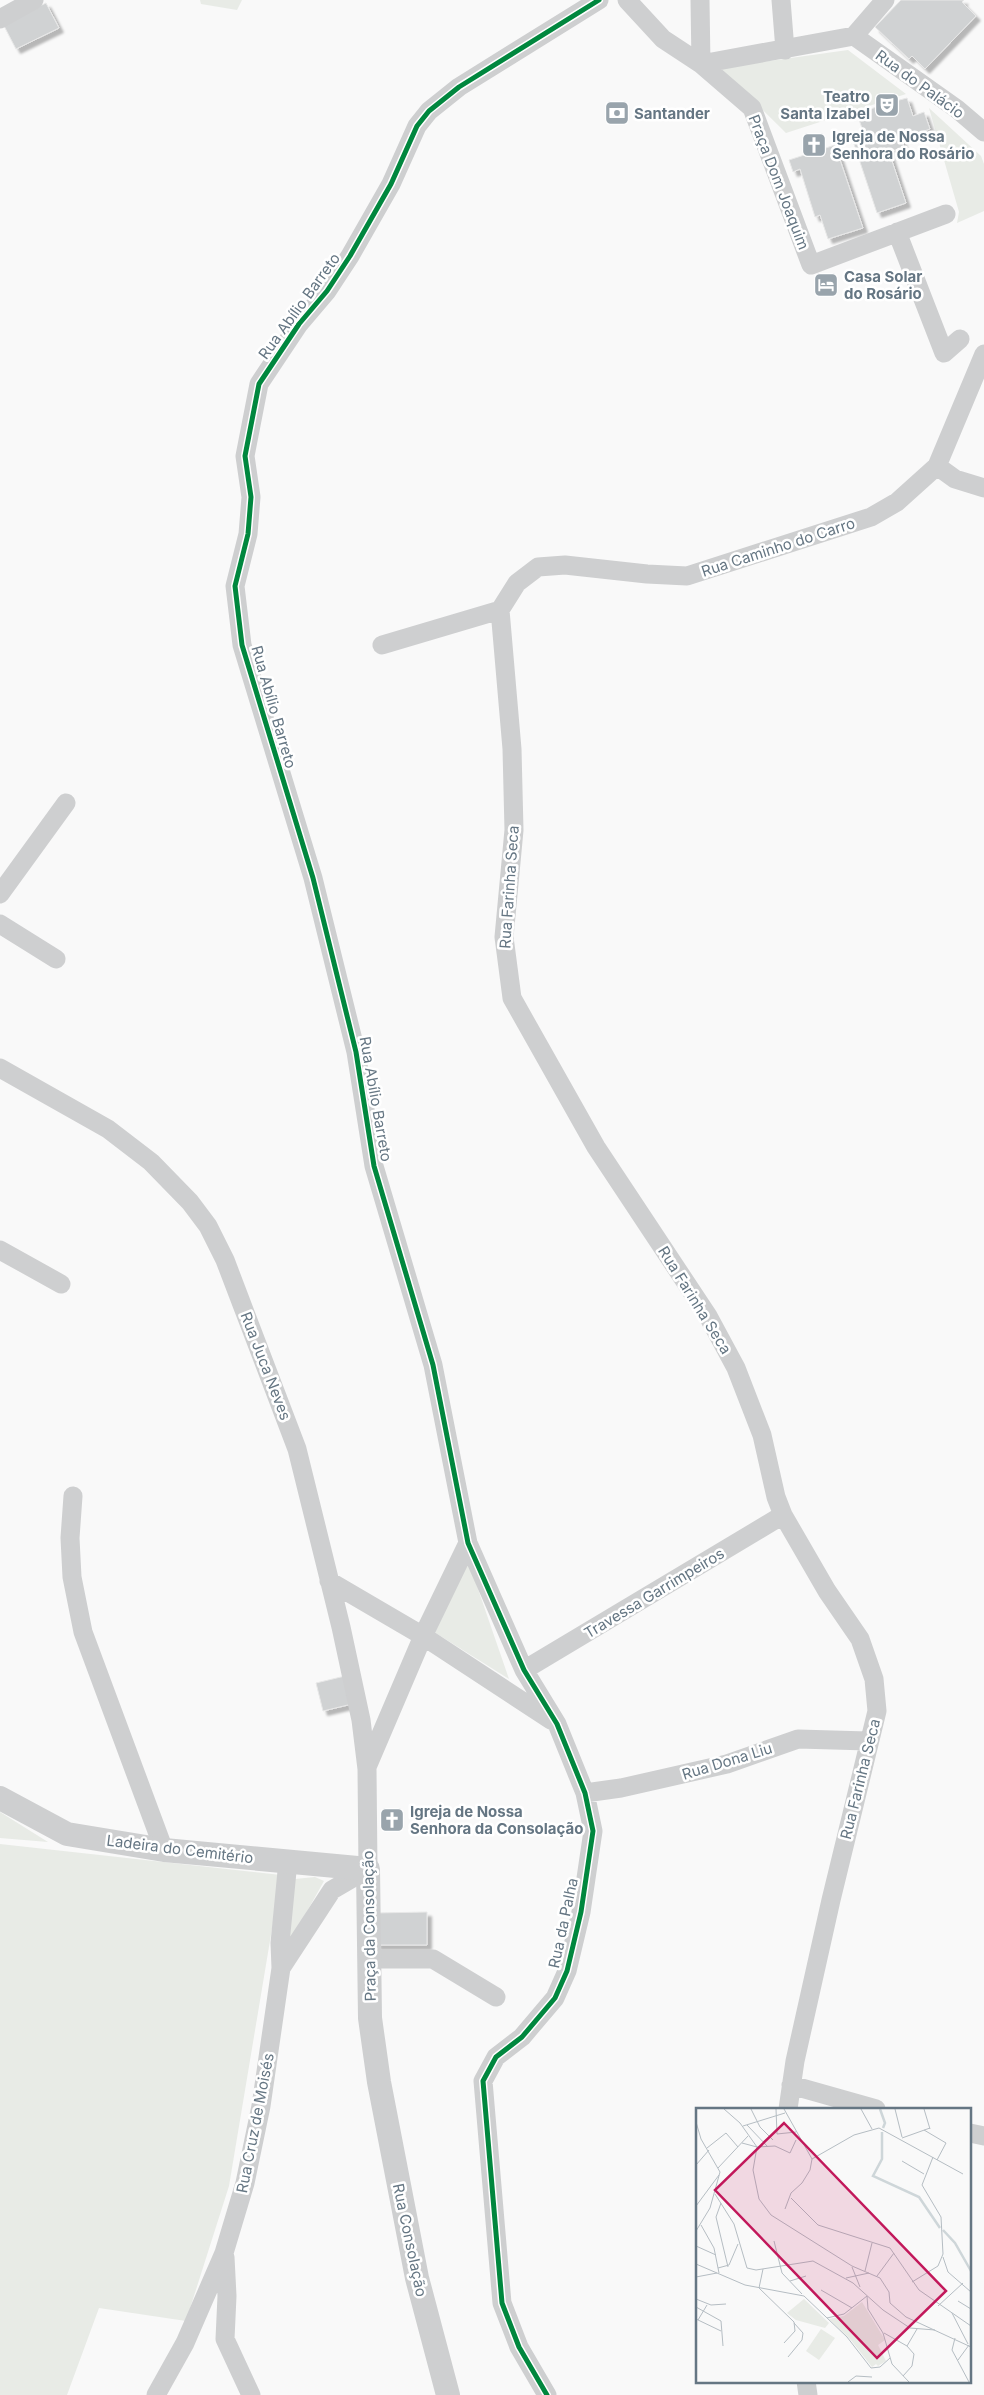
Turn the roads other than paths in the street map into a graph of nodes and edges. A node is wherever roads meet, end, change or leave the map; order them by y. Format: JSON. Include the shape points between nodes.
{"nodes":[{"id":1,"x":34,"y":0,"type":"edge"},
{"id":2,"x":599,"y":0,"type":"edge"},
{"id":3,"x":627,"y":0,"type":"edge"},
{"id":4,"x":700,"y":0,"type":"edge"},
{"id":5,"x":781,"y":0,"type":"edge"},
{"id":6,"x":885,"y":0,"type":"edge"},
{"id":7,"x":0,"y":19,"type":"edge"},
{"id":8,"x":854,"y":36,"type":"junction"},
{"id":9,"x":785,"y":50,"type":"junction"},
{"id":10,"x":701,"y":64,"type":"junction"},
{"id":11,"x":984,"y":132,"type":"edge"},
{"id":12,"x":946,"y":214,"type":"dead end"},
{"id":13,"x":897,"y":232,"type":"junction"},
{"id":14,"x":960,"y":339,"type":"dead end"},
{"id":15,"x":984,"y":354,"type":"edge"},
{"id":16,"x":937,"y":466,"type":"junction"},
{"id":17,"x":984,"y":488,"type":"edge"},
{"id":18,"x":500,"y":610,"type":"junction"},
{"id":19,"x":382,"y":645,"type":"dead end"},
{"id":20,"x":66,"y":803,"type":"dead end"},
{"id":21,"x":0,"y":894,"type":"edge"},
{"id":22,"x":0,"y":924,"type":"edge"},
{"id":23,"x":56,"y":958,"type":"dead end"},
{"id":24,"x":0,"y":1068,"type":"edge"},
{"id":25,"x":0,"y":1250,"type":"edge"},
{"id":26,"x":62,"y":1284,"type":"dead end"},
{"id":27,"x":73,"y":1496,"type":"dead end"},
{"id":28,"x":783,"y":1515,"type":"junction"},
{"id":29,"x":468,"y":1543,"type":"junction"},
{"id":30,"x":330,"y":1581,"type":"junction"},
{"id":31,"x":423,"y":1636,"type":"junction"},
{"id":32,"x":524,"y":1670,"type":"junction"},
{"id":33,"x":557,"y":1724,"type":"junction"},
{"id":34,"x":868,"y":1741,"type":"junction"},
{"id":35,"x":367,"y":1768,"type":"junction"},
{"id":36,"x":585,"y":1792,"type":"junction"},
{"id":37,"x":0,"y":1798,"type":"edge"},
{"id":38,"x":164,"y":1850,"type":"junction"},
{"id":39,"x":288,"y":1861,"type":"junction"},
{"id":40,"x":368,"y":1868,"type":"junction"},
{"id":41,"x":371,"y":1958,"type":"junction"},
{"id":42,"x":281,"y":1968,"type":"junction"},
{"id":43,"x":496,"y":1998,"type":"dead end"},
{"id":44,"x":379,"y":2082,"type":"joint"},
{"id":45,"x":791,"y":2085,"type":"junction"},
{"id":46,"x":788,"y":2108,"type":"edge"},
{"id":47,"x":872,"y":2108,"type":"edge"},
{"id":48,"x":224,"y":2253,"type":"junction"},
{"id":49,"x":806,"y":2382,"type":"edge"},
{"id":50,"x":156,"y":2395,"type":"edge"},
{"id":51,"x":251,"y":2395,"type":"edge"},
{"id":52,"x":448,"y":2395,"type":"edge"},
{"id":53,"x":547,"y":2395,"type":"edge"},
{"id":54,"x":808,"y":2395,"type":"edge"}],
"edges":[{"from":1,"to":7,"type":"street"},
{"from":2,"to":29,"type":"street","name":"Rua Abílio Barreto","via":[[459,87],[429,111],[417,126],[391,184],[350,256],[259,384],[245,456],[251,497],[248,534],[235,586],[242,645],[312,878],[351,1032],[374,1166],[433,1364]]},
{"from":3,"to":10,"type":"street","via":[[663,38]]},
{"from":4,"to":10,"type":"street"},
{"from":5,"to":9,"type":"street"},
{"from":6,"to":8,"type":"street"},
{"from":8,"to":9,"type":"street"},
{"from":8,"to":11,"type":"street","name":"Rua do Palácio"},
{"from":9,"to":10,"type":"street"},
{"from":10,"to":13,"type":"street","name":"Praça Dom Joaquim","via":[[752,108],[811,265]]},
{"from":12,"to":13,"type":"street"},
{"from":13,"to":14,"type":"street","via":[[944,353]]},
{"from":15,"to":16,"type":"street","name":"Rua Caminho do Carro"},
{"from":16,"to":17,"type":"street","via":[[955,479]]},
{"from":16,"to":18,"type":"street","name":"Rua Caminho do Carro","via":[[897,502],[871,517],[687,576],[565,565],[538,567],[517,583]]},
{"from":18,"to":19,"type":"street"},
{"from":18,"to":28,"type":"street","name":"Rua Farinha Seca","via":[[512,748],[514,830],[504,937],[512,998],[596,1147],[708,1316],[736,1368],[762,1435]]},
{"from":20,"to":21,"type":"street"},
{"from":22,"to":23,"type":"street"},
{"from":24,"to":30,"type":"street","name":"Rua Juca Neves","via":[[108,1129],[151,1162],[190,1202],[208,1226],[225,1260],[297,1449]]},
{"from":25,"to":26,"type":"street"},
{"from":27,"to":38,"type":"street","via":[[72,1577],[83,1632]]},
{"from":28,"to":32,"type":"street","name":"Travessa Garrimpeiros"},
{"from":28,"to":34,"type":"street","name":"Rua Farinha Seca","via":[[827,1591],[860,1639],[874,1679],[877,1711]]},
{"from":29,"to":31,"type":"street"},
{"from":29,"to":32,"type":"street","name":"Rua Abílio Barreto"},
{"from":30,"to":31,"type":"street"},
{"from":30,"to":35,"type":"street","name":"Rua Juca Neves","via":[[352,1674]]},
{"from":31,"to":33,"type":"street"},
{"from":31,"to":35,"type":"street"},
{"from":32,"to":33,"type":"street","name":"Rua da Palha"},
{"from":33,"to":36,"type":"street","name":"Rua da Palha"},
{"from":34,"to":36,"type":"street","name":"Rua Dona Liu","via":[[798,1739],[727,1764],[621,1788]]},
{"from":34,"to":45,"type":"street","name":"Rua Farinha Seca"},
{"from":35,"to":40,"type":"street","name":"Praça da Consolação"},
{"from":36,"to":53,"type":"street","name":"Rua da Palha","via":[[592,1831],[581,1912],[566,1971],[555,1998],[522,2037],[496,2058],[483,2081],[502,2304],[519,2347]]},
{"from":37,"to":38,"type":"street","name":"Ladeira do Cemitério","via":[[67,1834]]},
{"from":38,"to":39,"type":"street","name":"Ladeira do Cemitério"},
{"from":39,"to":40,"type":"street","name":"Ladeira do Cemitério"},
{"from":39,"to":42,"type":"street","via":[[280,1944]]},
{"from":40,"to":41,"type":"street","name":"Praça da Consolação"},
{"from":40,"to":42,"type":"street","name":"Rua Cruz de Moisés","via":[[332,1890]]},
{"from":41,"to":43,"type":"street","via":[[433,1959]]},
{"from":41,"to":44,"type":"street","name":"Praça da Consolação","via":[[370,2018]]},
{"from":42,"to":48,"type":"street","name":"Rua Cruz de Moisés","via":[[246,2183]]},
{"from":44,"to":52,"type":"street","name":"Rua Consolação","via":[[417,2278]]},
{"from":45,"to":46,"type":"street","name":"Rua Farinha Seca"},
{"from":45,"to":47,"type":"street"},
{"from":48,"to":50,"type":"street","name":"Rua Cruz de Moisés","via":[[185,2342]]},
{"from":48,"to":51,"type":"street","via":[[225,2339]]},
{"from":49,"to":54,"type":"street"}]}
